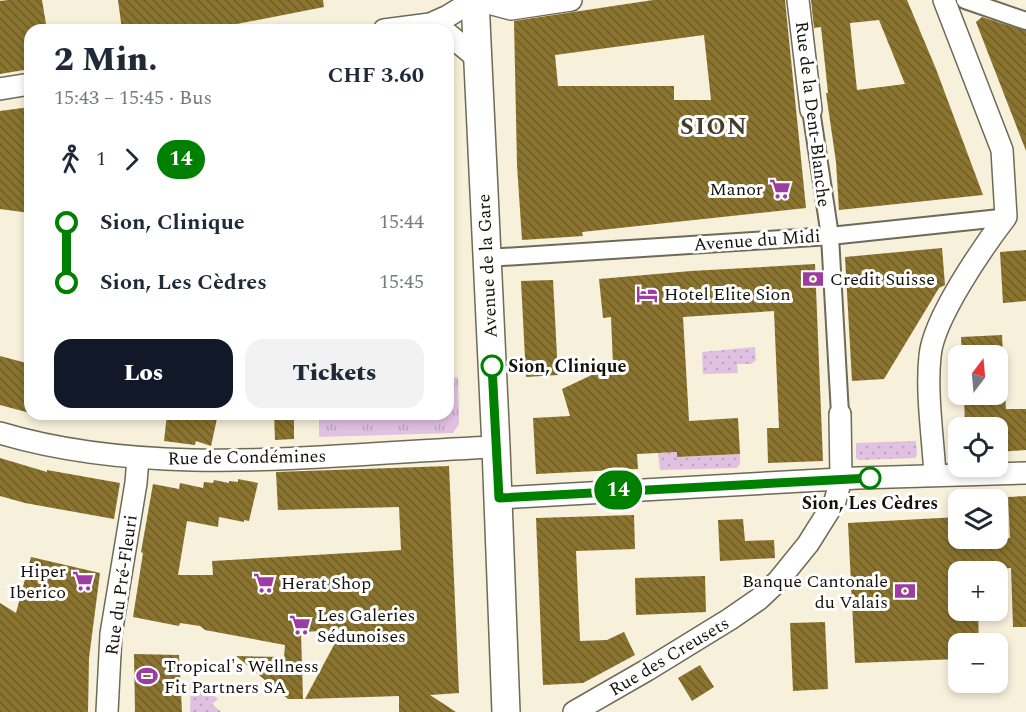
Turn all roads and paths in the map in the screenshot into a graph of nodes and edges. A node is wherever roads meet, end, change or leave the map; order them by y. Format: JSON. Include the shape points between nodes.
{"nodes":[{"id":1,"x":475,"y":0,"type":"edge"},
{"id":2,"x":571,"y":0,"type":"edge"},
{"id":3,"x":798,"y":0,"type":"edge"},
{"id":4,"x":944,"y":0,"type":"edge"},
{"id":5,"x":965,"y":0,"type":"edge"},
{"id":6,"x":1026,"y":21,"type":"edge"},
{"id":7,"x":443,"y":24,"type":"edge"},
{"id":8,"x":454,"y":40,"type":"edge"},
{"id":9,"x":477,"y":58,"type":"junction"},
{"id":10,"x":24,"y":85,"type":"edge"},
{"id":11,"x":0,"y":88,"type":"edge"},
{"id":12,"x":810,"y":110,"type":"joint"},
{"id":13,"x":1011,"y":217,"type":"edge"},
{"id":14,"x":830,"y":236,"type":"junction"},
{"id":15,"x":487,"y":258,"type":"junction"},
{"id":16,"x":840,"y":414,"type":"joint"},
{"id":17,"x":0,"y":433,"type":"edge"},
{"id":18,"x":496,"y":447,"type":"junction"},
{"id":19,"x":138,"y":458,"type":"junction"},
{"id":20,"x":1026,"y":472,"type":"edge"},
{"id":21,"x":935,"y":475,"type":"junction"},
{"id":22,"x":841,"y":479,"type":"junction"},
{"id":23,"x":499,"y":498,"type":"junction"},
{"id":24,"x":108,"y":712,"type":"edge"},
{"id":25,"x":506,"y":712,"type":"edge"},
{"id":26,"x":574,"y":712,"type":"edge"}],
"edges":[{"from":1,"to":2,"type":"street","via":[[511,9]]},
{"from":1,"to":7,"type":"street","via":[[448,16]]},
{"from":1,"to":9,"type":"street","name":"Avenue de la Gare"},
{"from":3,"to":12,"type":"street","name":"Rue de la Dent-Blanche"},
{"from":4,"to":13,"type":"street","via":[[1002,150]]},
{"from":5,"to":6,"type":"street"},
{"from":8,"to":9,"type":"street"},
{"from":9,"to":15,"type":"street","name":"Avenue de la Gare"},
{"from":10,"to":11,"type":"street"},
{"from":12,"to":14,"type":"street","name":"Rue de la Dent-Blanche"},
{"from":13,"to":14,"type":"street","name":"Avenue du Midi"},
{"from":13,"to":21,"type":"street","via":[[980,252],[933,340],[930,380]]},
{"from":14,"to":15,"type":"street","name":"Avenue du Midi"},
{"from":14,"to":16,"type":"street","name":"Rue de la Dent-Blanche"},
{"from":15,"to":18,"type":"street","name":"Avenue de la Gare"},
{"from":16,"to":22,"type":"street","name":"Rue de la Dent-Blanche"},
{"from":17,"to":19,"type":"street","name":"Rue de Condémines","via":[[36,444]]},
{"from":18,"to":19,"type":"street","name":"Rue de Condémines","via":[[265,458]]},
{"from":18,"to":23,"type":"street","name":"Avenue de la Gare"},
{"from":19,"to":24,"type":"street","name":"Rue du Pré-Fleuri","via":[[111,634]]},
{"from":20,"to":21,"type":"street"},
{"from":21,"to":22,"type":"street"},
{"from":22,"to":23,"type":"street"},
{"from":22,"to":26,"type":"street","name":"Rue des Creusets","via":[[835,501],[808,544],[759,599]]},
{"from":23,"to":25,"type":"street","name":"Avenue de la Gare"}]}
